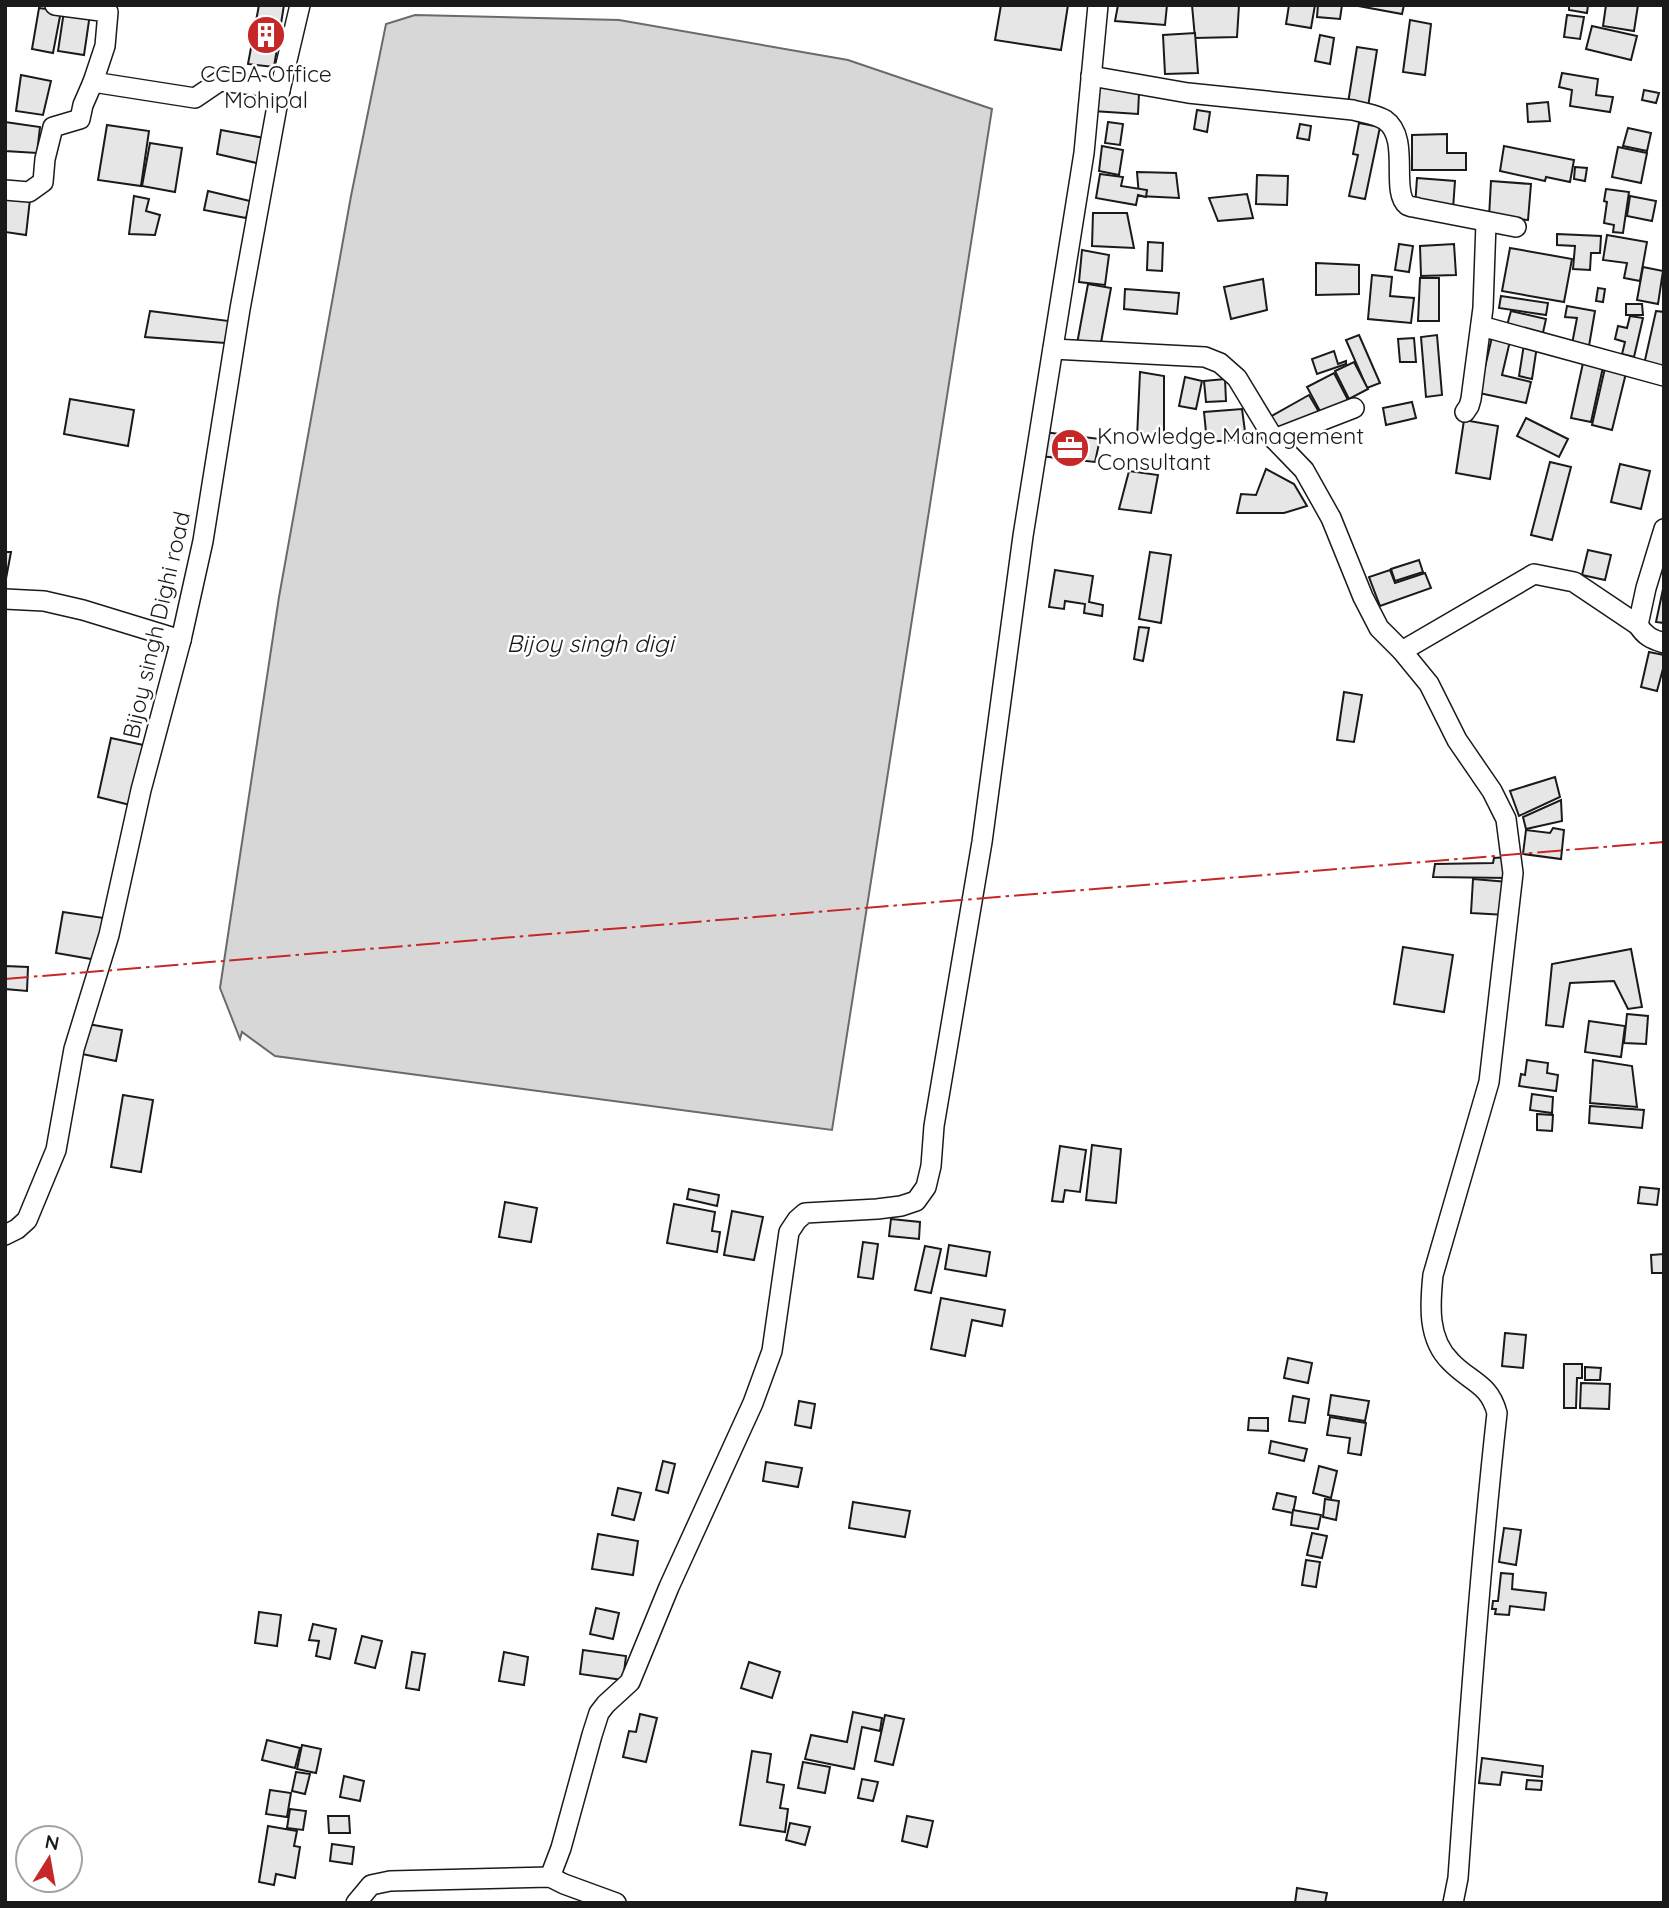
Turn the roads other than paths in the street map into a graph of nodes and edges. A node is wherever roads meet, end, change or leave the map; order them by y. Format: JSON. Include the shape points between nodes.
{"nodes":[{"id":1,"x":55,"y":5,"type":"edge"},
{"id":2,"x":300,"y":5,"type":"edge"},
{"id":3,"x":1098,"y":5,"type":"edge"},
{"id":4,"x":1091,"y":76,"type":"junction"},
{"id":5,"x":93,"y":82,"type":"junction"},
{"id":6,"x":280,"y":90,"type":"junction"},
{"id":7,"x":5,"y":190,"type":"edge"},
{"id":8,"x":1486,"y":223,"type":"junction"},
{"id":9,"x":1516,"y":228,"type":"dead end"},
{"id":10,"x":1480,"y":326,"type":"junction"},
{"id":11,"x":1053,"y":349,"type":"junction"},
{"id":12,"x":1664,"y":376,"type":"edge"},
{"id":13,"x":1354,"y":408,"type":"dead end"},
{"id":14,"x":1465,"y":412,"type":"dead end"},
{"id":15,"x":1274,"y":439,"type":"junction"},
{"id":16,"x":1664,"y":529,"type":"edge"},
{"id":17,"x":5,"y":599,"type":"edge"},
{"id":18,"x":1638,"y":625,"type":"junction"},
{"id":19,"x":181,"y":640,"type":"junction"},
{"id":20,"x":1664,"y":643,"type":"edge"},
{"id":21,"x":1402,"y":651,"type":"junction"},
{"id":22,"x":5,"y":1235,"type":"edge"},
{"id":23,"x":550,"y":1877,"type":"junction"},
{"id":24,"x":356,"y":1903,"type":"edge"},
{"id":25,"x":616,"y":1903,"type":"edge"},
{"id":26,"x":1452,"y":1903,"type":"edge"}],
"edges":[{"from":1,"to":5,"type":"street","via":[[108,12],[105,46]]},
{"from":2,"to":6,"type":"street","name":"Bijoy singh Dighi road"},
{"from":3,"to":4,"type":"street"},
{"from":4,"to":8,"type":"street","via":[[1375,116],[1393,129],[1401,195],[1407,204]]},
{"from":4,"to":11,"type":"street","via":[[1084,153]]},
{"from":5,"to":6,"type":"street","via":[[195,98],[220,81]]},
{"from":5,"to":7,"type":"street","via":[[80,119],[53,127],[43,181],[30,192]]},
{"from":6,"to":19,"type":"street","name":"Bijoy singh Dighi road","via":[[203,541]]},
{"from":8,"to":9,"type":"street"},
{"from":8,"to":10,"type":"street"},
{"from":10,"to":12,"type":"street"},
{"from":10,"to":14,"type":"street"},
{"from":11,"to":15,"type":"street","via":[[1205,358],[1220,363],[1237,378]]},
{"from":11,"to":23,"type":"street","via":[[982,842],[926,1187],[916,1201],[901,1206],[805,1213],[789,1232],[772,1351],[753,1403],[630,1682],[599,1713]]},
{"from":13,"to":15,"type":"street"},
{"from":15,"to":21,"type":"street","via":[[1304,470],[1331,518],[1379,628]]},
{"from":16,"to":18,"type":"street"},
{"from":17,"to":19,"type":"street","via":[[83,610]]},
{"from":18,"to":20,"type":"street","via":[[1649,639]]},
{"from":18,"to":21,"type":"street","via":[[1574,582],[1534,574]]},
{"from":19,"to":22,"type":"street","name":"Bijoy singh Dighi road","via":[[109,935],[74,1049],[56,1150],[27,1220]]},
{"from":21,"to":26,"type":"street","via":[[1429,684],[1506,819],[1513,873],[1489,1082],[1433,1275],[1430,1305],[1440,1348],[1450,1362],[1488,1392],[1497,1413],[1458,1878]]},
{"from":23,"to":24,"type":"street","via":[[390,1881],[371,1885]]},
{"from":23,"to":25,"type":"street"}]}
